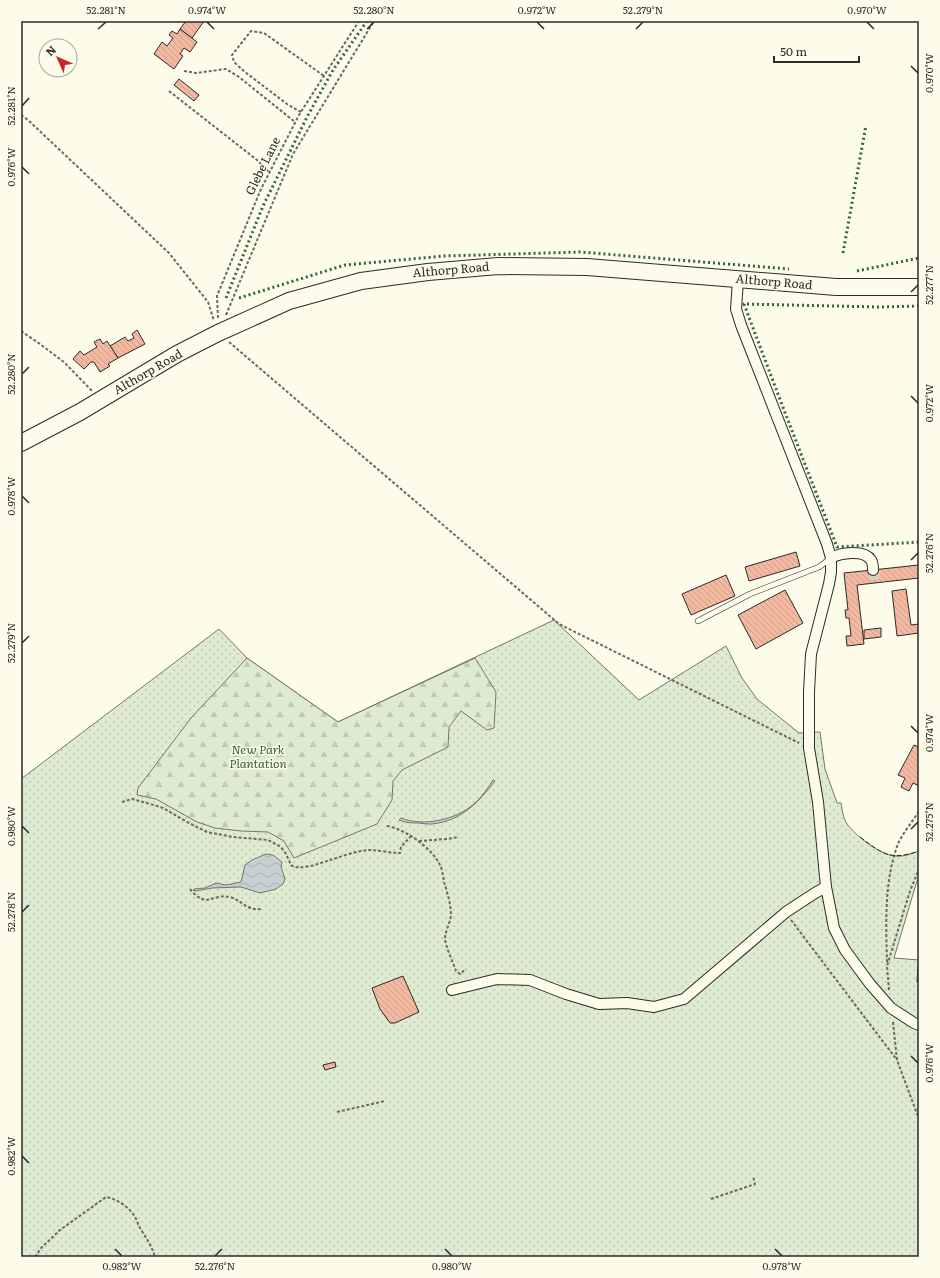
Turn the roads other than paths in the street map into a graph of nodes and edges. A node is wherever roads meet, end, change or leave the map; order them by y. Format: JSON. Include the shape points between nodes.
{"nodes":[{"id":1,"x":738,"y":280,"type":"junction"},
{"id":2,"x":919,"y":287,"type":"edge"},
{"id":3,"x":21,"y":443,"type":"edge"},
{"id":4,"x":831,"y":558,"type":"junction"},
{"id":5,"x":873,"y":570,"type":"tunnel mouth"},
{"id":6,"x":698,"y":621,"type":"dead end"},
{"id":7,"x":826,"y":887,"type":"junction"},
{"id":8,"x":452,"y":990,"type":"dead end"},
{"id":9,"x":919,"y":1025,"type":"edge"}],
"edges":[{"from":1,"to":2,"type":"main road","name":"Althorp Road","via":[[836,287]]},
{"from":1,"to":3,"type":"main road","name":"Althorp Road","via":[[587,267],[498,266],[361,281],[289,301],[218,333]]},
{"from":1,"to":4,"type":"street","via":[[736,309],[740,325],[828,544]]},
{"from":4,"to":5,"type":"street","via":[[844,553],[865,555],[871,559]]},
{"from":4,"to":6,"type":"lane","via":[[819,567],[750,594]]},
{"from":4,"to":7,"type":"street","via":[[829,584],[811,654],[809,692],[809,748],[818,802]]},
{"from":7,"to":8,"type":"street","via":[[786,912],[684,999],[654,1008],[627,1003],[599,1004],[530,980],[497,979]]},
{"from":7,"to":9,"type":"street","via":[[834,928],[845,950],[891,1008]]}]}
